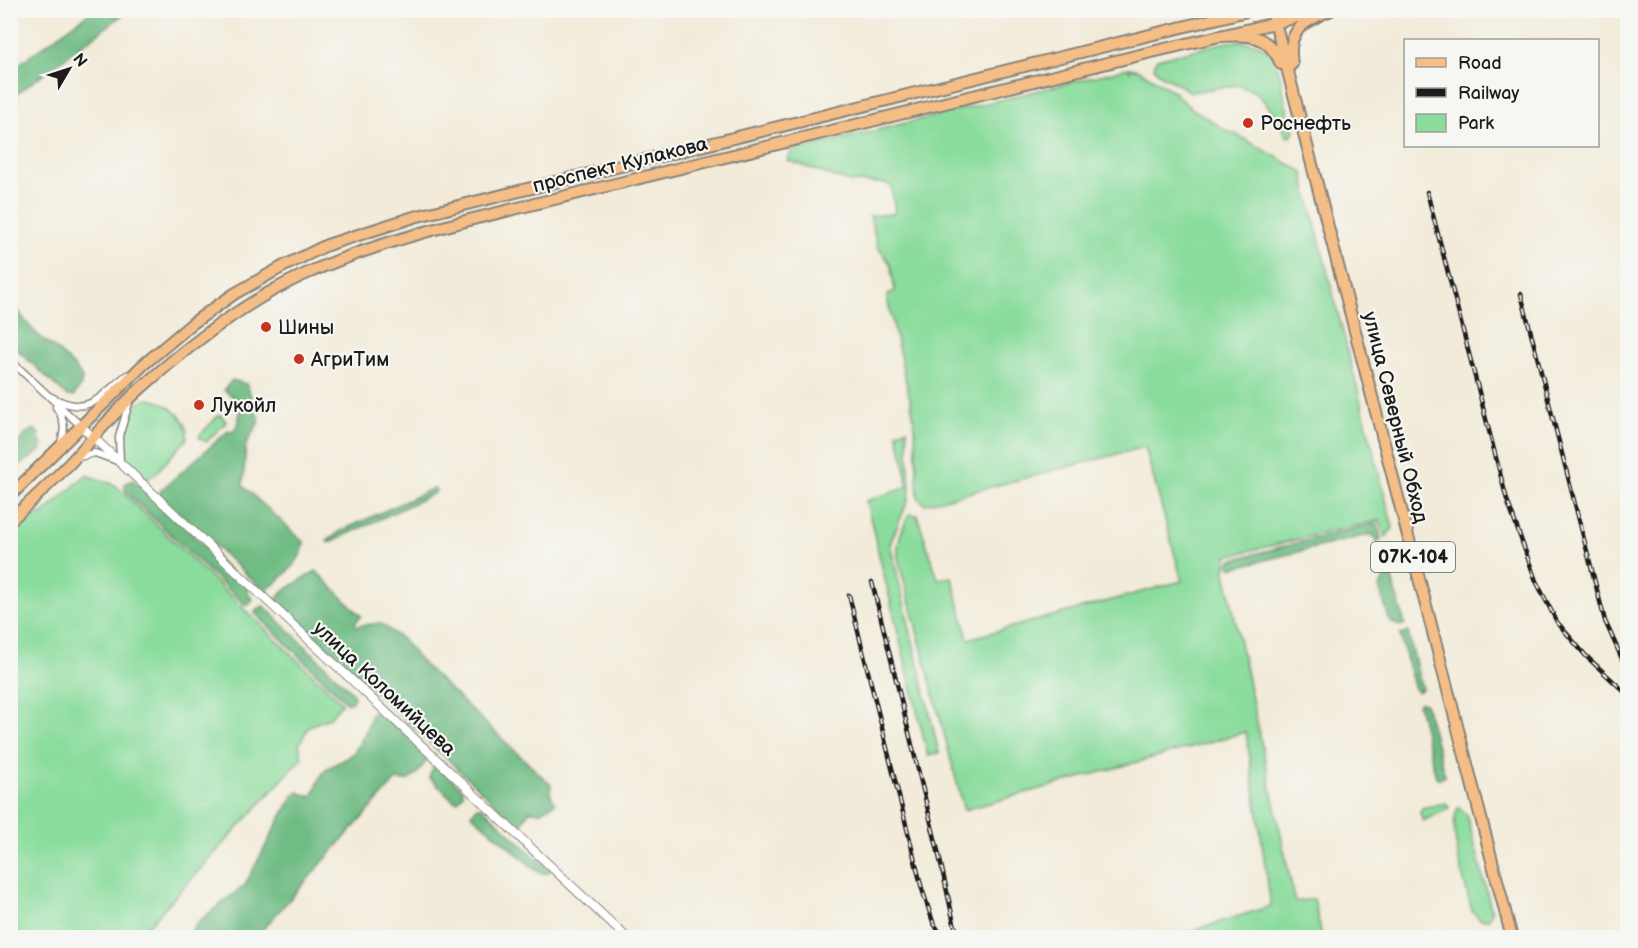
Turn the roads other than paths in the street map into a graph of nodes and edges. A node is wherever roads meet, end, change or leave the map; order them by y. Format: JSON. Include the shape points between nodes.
{"nodes":[{"id":1,"x":1251,"y":10,"type":"edge"},
{"id":2,"x":1272,"y":10,"type":"edge"},
{"id":3,"x":1324,"y":10,"type":"edge"},
{"id":4,"x":1330,"y":10,"type":"edge"},
{"id":5,"x":1239,"y":12,"type":"edge"},
{"id":6,"x":1275,"y":23,"type":"junction"},
{"id":7,"x":1220,"y":36,"type":"junction"},
{"id":8,"x":1290,"y":75,"type":"junction"},
{"id":9,"x":10,"y":360,"type":"edge"},
{"id":10,"x":143,"y":365,"type":"junction"},
{"id":11,"x":49,"y":396,"type":"junction"},
{"id":12,"x":131,"y":398,"type":"junction"},
{"id":13,"x":81,"y":426,"type":"junction"},
{"id":14,"x":92,"y":437,"type":"junction"},
{"id":15,"x":57,"y":451,"type":"junction"},
{"id":16,"x":73,"y":460,"type":"junction"},
{"id":17,"x":120,"y":462,"type":"junction"},
{"id":18,"x":10,"y":496,"type":"edge"},
{"id":19,"x":10,"y":521,"type":"edge"},
{"id":20,"x":627,"y":938,"type":"edge"},
{"id":21,"x":1512,"y":938,"type":"edge"}],
"edges":[{"from":1,"to":5,"type":"main road","name":"проспект Кулакова"},
{"from":2,"to":6,"type":"main road","name":"улица Северный Обход"},
{"from":3,"to":6,"type":"main road","name":"проспект Кулакова"},
{"from":4,"to":8,"type":"main road","via":[[1298,28],[1291,40]]},
{"from":5,"to":10,"type":"main road","name":"проспект Кулакова","via":[[365,231],[307,254],[249,285],[193,323]]},
{"from":6,"to":7,"type":"main road","name":"проспект Кулакова"},
{"from":6,"to":8,"type":"main road","name":"улица Северный Обход","number":"07К-104"},
{"from":7,"to":8,"type":"main road","via":[[1252,36],[1269,44]]},
{"from":7,"to":12,"type":"main road","name":"проспект Кулакова","via":[[378,245],[300,277],[247,306]]},
{"from":8,"to":21,"type":"main road","name":"улица Северный Обход","number":"07К-104"},
{"from":9,"to":11,"type":"street","name":"улица Коломийцева"},
{"from":10,"to":11,"type":"street","via":[[87,406],[72,407]]},
{"from":10,"to":13,"type":"main road","name":"проспект Кулакова"},
{"from":11,"to":13,"type":"street","name":"улица Коломийцева"},
{"from":11,"to":15,"type":"street","via":[[64,421]]},
{"from":12,"to":14,"type":"main road","name":"проспект Кулакова"},
{"from":12,"to":17,"type":"street","via":[[119,437]]},
{"from":13,"to":14,"type":"street","name":"улица Коломийцева"},
{"from":13,"to":15,"type":"main road","name":"проспект Кулакова"},
{"from":14,"to":16,"type":"main road","name":"проспект Кулакова"},
{"from":14,"to":17,"type":"street","name":"улица Коломийцева"},
{"from":15,"to":18,"type":"main road","name":"проспект Кулакова"},
{"from":16,"to":17,"type":"street","name":"улица Коломийцева","via":[[95,453]]},
{"from":16,"to":19,"type":"main road","name":"проспект Кулакова"},
{"from":17,"to":20,"type":"street","name":"улица Коломийцева"}]}
